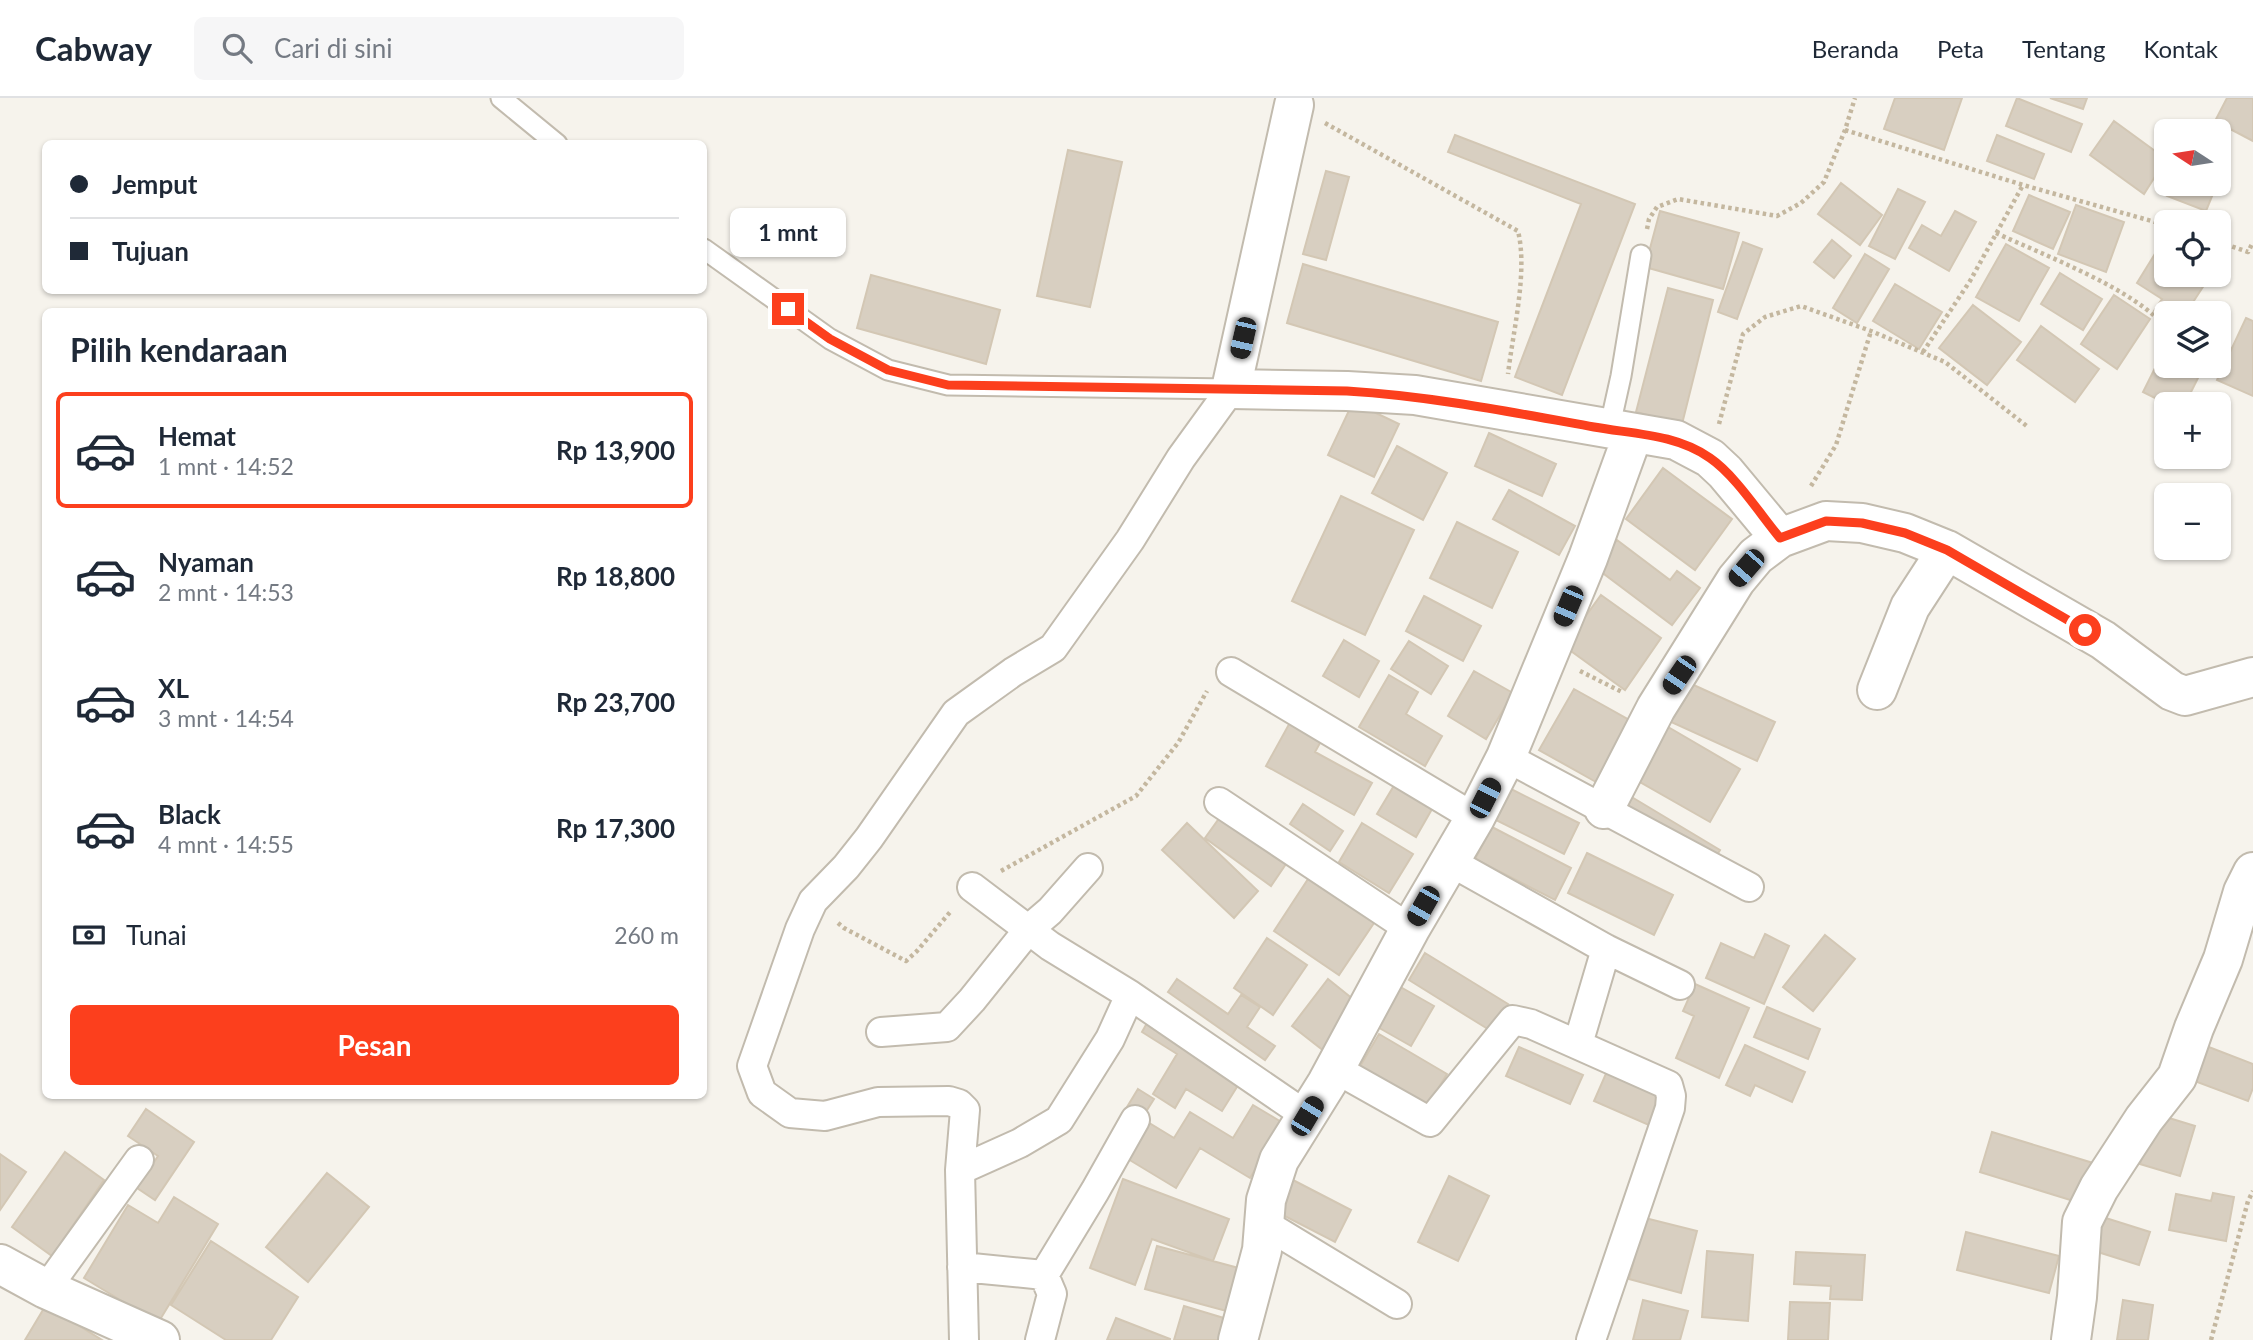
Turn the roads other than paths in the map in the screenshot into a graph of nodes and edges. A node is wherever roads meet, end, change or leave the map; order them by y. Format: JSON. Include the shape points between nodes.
{"nodes":[{"id":1,"x":501,"y":98,"type":"edge"},
{"id":2,"x":1294,"y":102,"type":"edge"},
{"id":3,"x":552,"y":140,"type":"edge"},
{"id":4,"x":707,"y":251,"type":"edge"},
{"id":5,"x":1642,"y":255,"type":"road end"},
{"id":6,"x":1231,"y":389,"type":"junction"},
{"id":7,"x":1621,"y":432,"type":"junction"},
{"id":8,"x":1768,"y":547,"type":"junction"},
{"id":9,"x":1947,"y":550,"type":"junction"},
{"id":10,"x":1231,"y":672,"type":"road end"},
{"id":11,"x":2253,"y":677,"type":"edge"},
{"id":12,"x":1877,"y":690,"type":"dead end"},
{"id":13,"x":1506,"y":757,"type":"junction"},
{"id":14,"x":1219,"y":802,"type":"dead end"},
{"id":15,"x":1604,"y":809,"type":"junction"},
{"id":16,"x":1475,"y":818,"type":"junction"},
{"id":17,"x":1449,"y":861,"type":"junction"},
{"id":18,"x":1088,"y":868,"type":"dead end"},
{"id":19,"x":2253,"y":872,"type":"edge"},
{"id":20,"x":972,"y":887,"type":"road end"},
{"id":21,"x":1749,"y":887,"type":"dead end"},
{"id":22,"x":1029,"y":929,"type":"junction"},
{"id":23,"x":1410,"y":929,"type":"junction"},
{"id":24,"x":1606,"y":949,"type":"junction"},
{"id":25,"x":1680,"y":985,"type":"dead end"},
{"id":26,"x":1130,"y":995,"type":"junction"},
{"id":27,"x":881,"y":1032,"type":"dead end"},
{"id":28,"x":1578,"y":1044,"type":"junction"},
{"id":29,"x":1334,"y":1068,"type":"junction"},
{"id":30,"x":1307,"y":1116,"type":"junction"},
{"id":31,"x":1135,"y":1120,"type":"dead end"},
{"id":32,"x":139,"y":1160,"type":"dead end"},
{"id":33,"x":960,"y":1170,"type":"junction"},
{"id":34,"x":1265,"y":1224,"type":"junction"},
{"id":35,"x":0,"y":1264,"type":"edge"},
{"id":36,"x":962,"y":1267,"type":"junction"},
{"id":37,"x":1044,"y":1275,"type":"junction"},
{"id":38,"x":46,"y":1289,"type":"junction"},
{"id":39,"x":1397,"y":1304,"type":"dead end"},
{"id":40,"x":160,"y":1340,"type":"edge"},
{"id":41,"x":964,"y":1340,"type":"edge"},
{"id":42,"x":1040,"y":1340,"type":"edge"},
{"id":43,"x":1238,"y":1340,"type":"edge"},
{"id":44,"x":1591,"y":1340,"type":"edge"},
{"id":45,"x":2071,"y":1340,"type":"edge"}],
"edges":[{"from":1,"to":3,"type":"lane"},
{"from":2,"to":6,"type":"street"},
{"from":4,"to":6,"type":"lane","via":[[830,339],[888,370],[948,385]]},
{"from":5,"to":7,"type":"lane","via":[[1621,376]]},
{"from":6,"to":7,"type":"street","via":[[1401,394]]},
{"from":6,"to":33,"type":"street","via":[[1053,648],[956,713],[869,838],[813,901],[752,1066],[762,1093],[790,1113],[825,1116],[878,1102],[959,1104],[965,1110]]},
{"from":7,"to":8,"type":"street","via":[[1676,440],[1710,458],[1725,472]]},
{"from":7,"to":13,"type":"street","via":[[1588,558]]},
{"from":8,"to":9,"type":"street","via":[[1826,521],[1905,533]]},
{"from":8,"to":15,"type":"street","via":[[1736,580],[1656,708]]},
{"from":9,"to":11,"type":"street","via":[[2103,640],[2172,691],[2185,696]]},
{"from":9,"to":12,"type":"street","via":[[1910,607]]},
{"from":10,"to":16,"type":"street"},
{"from":13,"to":15,"type":"street"},
{"from":13,"to":16,"type":"street"},
{"from":14,"to":23,"type":"street"},
{"from":15,"to":21,"type":"street"},
{"from":16,"to":17,"type":"street"},
{"from":17,"to":23,"type":"street"},
{"from":17,"to":24,"type":"street"},
{"from":18,"to":22,"type":"street"},
{"from":19,"to":45,"type":"street","via":[[2177,1077],[2099,1188],[2082,1223]]},
{"from":20,"to":22,"type":"street"},
{"from":22,"to":26,"type":"street"},
{"from":22,"to":27,"type":"street","via":[[947,1027]]},
{"from":23,"to":29,"type":"street"},
{"from":24,"to":25,"type":"street"},
{"from":24,"to":28,"type":"street"},
{"from":26,"to":30,"type":"street"},
{"from":26,"to":33,"type":"street","via":[[1110,1039],[1059,1120]]},
{"from":28,"to":29,"type":"street","via":[[1513,1020],[1430,1122]]},
{"from":28,"to":44,"type":"street","via":[[1668,1085],[1671,1096]]},
{"from":29,"to":30,"type":"street"},
{"from":30,"to":34,"type":"street","via":[[1279,1160],[1266,1200]]},
{"from":31,"to":37,"type":"street"},
{"from":32,"to":38,"type":"street"},
{"from":33,"to":36,"type":"street"},
{"from":34,"to":39,"type":"street"},
{"from":34,"to":43,"type":"street"},
{"from":35,"to":38,"type":"street"},
{"from":36,"to":37,"type":"street"},
{"from":36,"to":41,"type":"street"},
{"from":37,"to":42,"type":"street","via":[[1052,1294]]},
{"from":38,"to":40,"type":"street"}]}
